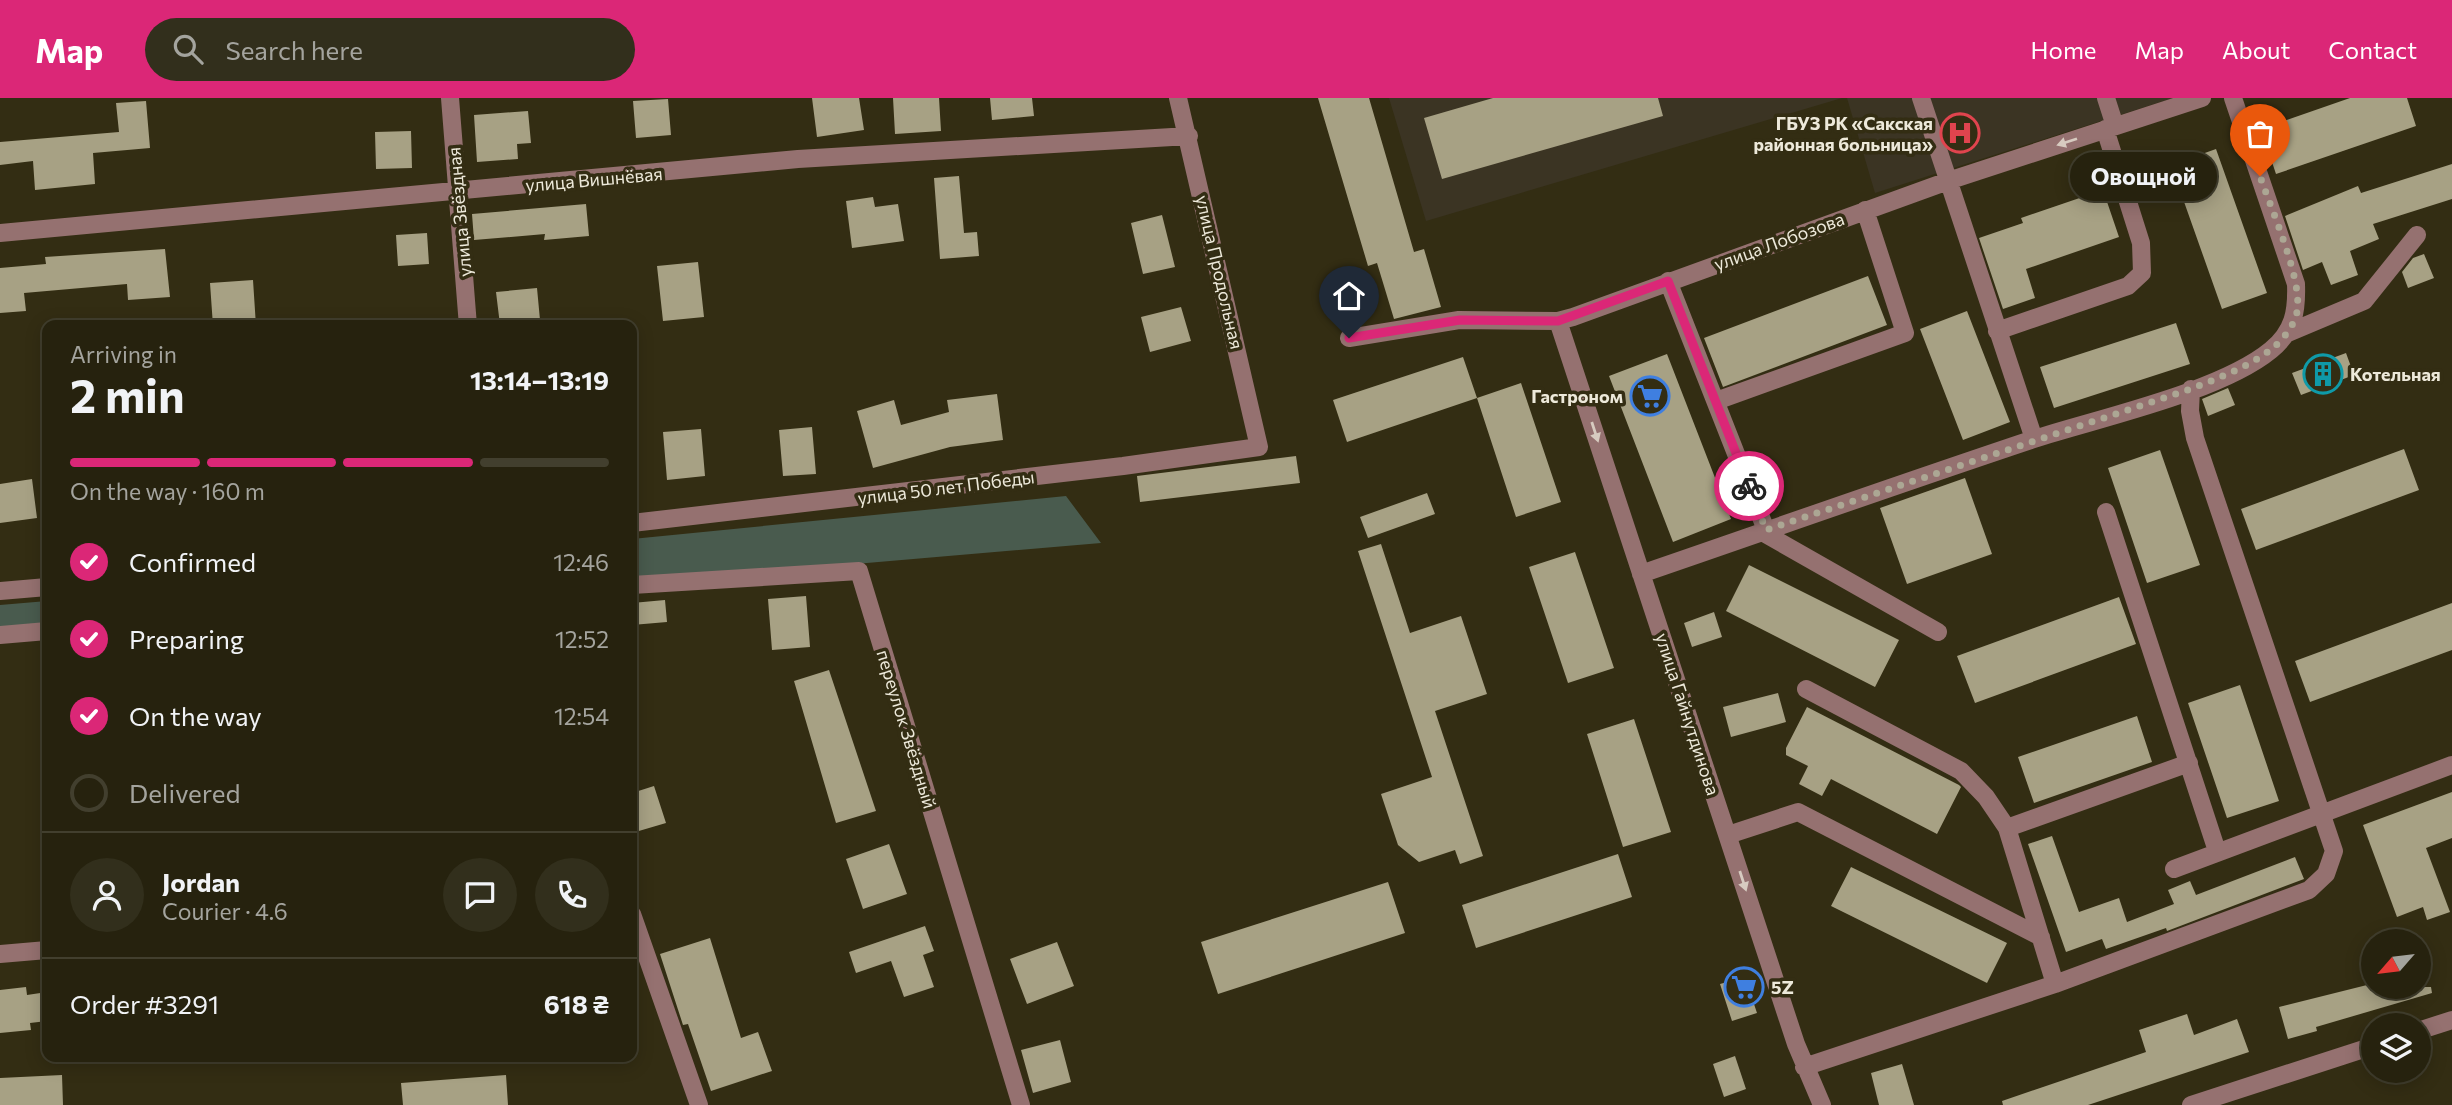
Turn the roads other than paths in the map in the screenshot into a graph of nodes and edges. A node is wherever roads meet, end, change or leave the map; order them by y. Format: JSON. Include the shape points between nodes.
{"nodes":[{"id":1,"x":450,"y":98,"type":"edge"},
{"id":2,"x":1178,"y":98,"type":"edge"},
{"id":3,"x":1921,"y":98,"type":"edge"},
{"id":4,"x":2106,"y":98,"type":"edge"},
{"id":5,"x":2202,"y":98,"type":"edge"},
{"id":6,"x":2233,"y":98,"type":"edge"},
{"id":7,"x":2110,"y":128,"type":"junction"},
{"id":8,"x":1189,"y":136,"type":"junction"},
{"id":9,"x":1948,"y":181,"type":"junction"},
{"id":10,"x":457,"y":192,"type":"junction"},
{"id":11,"x":1865,"y":210,"type":"junction"},
{"id":12,"x":0,"y":233,"type":"edge"},
{"id":13,"x":2417,"y":235,"type":"dead end"},
{"id":14,"x":1668,"y":281,"type":"junction"},
{"id":15,"x":468,"y":320,"type":"edge"},
{"id":16,"x":1552,"y":321,"type":"junction"},
{"id":17,"x":1997,"y":331,"type":"junction"},
{"id":18,"x":2288,"y":333,"type":"junction"},
{"id":19,"x":1349,"y":338,"type":"dead end"},
{"id":20,"x":2191,"y":389,"type":"junction"},
{"id":21,"x":1716,"y":401,"type":"junction"},
{"id":22,"x":2034,"y":439,"type":"junction"},
{"id":23,"x":1259,"y":447,"type":"joint"},
{"id":24,"x":2106,"y":513,"type":"dead end"},
{"id":25,"x":637,"y":522,"type":"edge"},
{"id":26,"x":1764,"y":531,"type":"junction"},
{"id":27,"x":1641,"y":574,"type":"junction"},
{"id":28,"x":637,"y":585,"type":"edge"},
{"id":29,"x":42,"y":587,"type":"edge"},
{"id":30,"x":0,"y":591,"type":"edge"},
{"id":31,"x":42,"y":631,"type":"edge"},
{"id":32,"x":1938,"y":632,"type":"dead end"},
{"id":33,"x":0,"y":635,"type":"edge"},
{"id":34,"x":1806,"y":689,"type":"dead end"},
{"id":35,"x":2189,"y":763,"type":"junction"},
{"id":36,"x":2452,"y":765,"type":"edge"},
{"id":37,"x":2323,"y":811,"type":"junction"},
{"id":38,"x":2007,"y":828,"type":"junction"},
{"id":39,"x":1728,"y":835,"type":"junction"},
{"id":40,"x":2217,"y":851,"type":"junction"},
{"id":41,"x":2174,"y":869,"type":"dead end"},
{"id":42,"x":637,"y":928,"type":"edge"},
{"id":43,"x":2041,"y":937,"type":"junction"},
{"id":44,"x":42,"y":950,"type":"edge"},
{"id":45,"x":0,"y":954,"type":"edge"},
{"id":46,"x":2055,"y":984,"type":"junction"},
{"id":47,"x":2452,"y":1020,"type":"edge"},
{"id":48,"x":2431,"y":1027,"type":"edge"},
{"id":49,"x":2361,"y":1050,"type":"edge"},
{"id":50,"x":1804,"y":1067,"type":"junction"},
{"id":51,"x":699,"y":1105,"type":"edge"},
{"id":52,"x":1021,"y":1105,"type":"edge"},
{"id":53,"x":1822,"y":1105,"type":"edge"},
{"id":54,"x":2191,"y":1105,"type":"edge"}],
"edges":[{"from":1,"to":10,"type":"street","name":"улица Звёздная"},
{"from":2,"to":8,"type":"street","name":"улица Продольная"},
{"from":3,"to":9,"type":"street"},
{"from":4,"to":7,"type":"street"},
{"from":5,"to":7,"type":"street","name":"улица Лобозова"},
{"from":6,"to":18,"type":"street","via":[[2296,284],[2297,312]]},
{"from":7,"to":9,"type":"street","name":"улица Лобозова","one_way":true},
{"from":7,"to":17,"type":"street","via":[[2141,243],[2142,273],[2128,286]]},
{"from":8,"to":10,"type":"street","name":"улица Вишнёвая","via":[[798,159]]},
{"from":8,"to":23,"type":"street","name":"улица Продольная"},
{"from":9,"to":11,"type":"street","name":"улица Лобозова"},
{"from":9,"to":17,"type":"street"},
{"from":10,"to":12,"type":"street","name":"улица Вишнёвая"},
{"from":10,"to":15,"type":"street","name":"улица Звёздная"},
{"from":11,"to":14,"type":"street","name":"улица Лобозова"},
{"from":11,"to":21,"type":"street","via":[[1905,333]]},
{"from":13,"to":18,"type":"street","via":[[2364,301]]},
{"from":14,"to":16,"type":"street","name":"улица Лобозова"},
{"from":14,"to":21,"type":"street"},
{"from":16,"to":19,"type":"street","name":"улица Лобозова","via":[[1460,320]]},
{"from":16,"to":27,"type":"street","name":"улица Гайнутдинова","one_way":true},
{"from":17,"to":22,"type":"street"},
{"from":18,"to":20,"type":"street","via":[[2271,350],[2239,369]]},
{"from":20,"to":22,"type":"street"},
{"from":20,"to":37,"type":"street","via":[[2195,438]]},
{"from":21,"to":26,"type":"street"},
{"from":22,"to":26,"type":"street"},
{"from":23,"to":25,"type":"street","name":"улица 50 лет Победы"},
{"from":24,"to":35,"type":"street"},
{"from":26,"to":27,"type":"street"},
{"from":26,"to":32,"type":"street"},
{"from":27,"to":39,"type":"street","name":"улица Гайнутдинова"},
{"from":28,"to":52,"type":"street","name":"переулок Звёздный","via":[[859,571]]},
{"from":29,"to":30,"type":"street"},
{"from":31,"to":33,"type":"street"},
{"from":34,"to":38,"type":"street","via":[[1961,771]]},
{"from":35,"to":38,"type":"street"},
{"from":35,"to":40,"type":"street"},
{"from":36,"to":37,"type":"street"},
{"from":37,"to":40,"type":"street"},
{"from":37,"to":46,"type":"street","via":[[2334,850],[2326,874],[2309,890]]},
{"from":38,"to":43,"type":"street"},
{"from":39,"to":43,"type":"street","via":[[1798,812]]},
{"from":39,"to":50,"type":"street","name":"улица Гайнутдинова","one_way":true},
{"from":40,"to":41,"type":"street"},
{"from":42,"to":51,"type":"street"},
{"from":43,"to":46,"type":"street"},
{"from":44,"to":45,"type":"street"},
{"from":46,"to":50,"type":"street"},
{"from":47,"to":48,"type":"street"},
{"from":49,"to":54,"type":"street"},
{"from":50,"to":53,"type":"street","name":"улица Гайнутдинова"}]}
